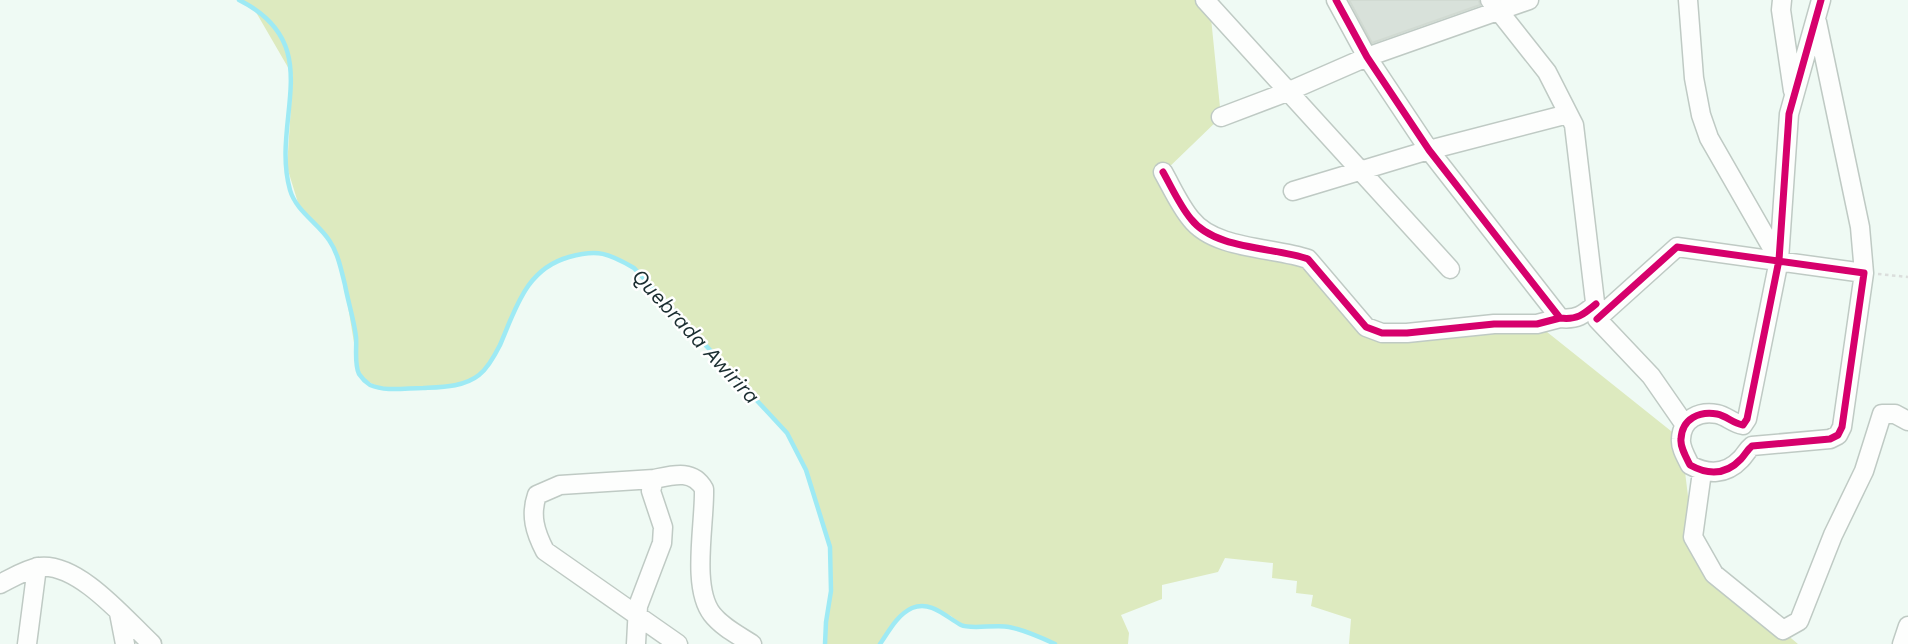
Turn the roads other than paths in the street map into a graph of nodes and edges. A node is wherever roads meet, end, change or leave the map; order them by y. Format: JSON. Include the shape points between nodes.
{"nodes":[{"id":1,"x":1205,"y":0,"type":"edge"},
{"id":2,"x":1336,"y":0,"type":"edge"},
{"id":3,"x":1529,"y":0,"type":"edge"},
{"id":4,"x":1688,"y":0,"type":"edge"},
{"id":5,"x":1782,"y":0,"type":"edge"},
{"id":6,"x":1494,"y":5,"type":"edge"},
{"id":7,"x":1818,"y":8,"type":"edge"},
{"id":8,"x":1367,"y":57,"type":"junction"},
{"id":9,"x":1287,"y":92,"type":"junction"},
{"id":10,"x":1794,"y":98,"type":"junction"},
{"id":11,"x":1568,"y":114,"type":"junction"},
{"id":12,"x":1222,"y":117,"type":"dead end"},
{"id":13,"x":1429,"y":150,"type":"junction"},
{"id":14,"x":1360,"y":171,"type":"junction"},
{"id":15,"x":1163,"y":173,"type":"dead end"},
{"id":16,"x":1293,"y":191,"type":"dead end"},
{"id":17,"x":1779,"y":260,"type":"junction"},
{"id":18,"x":1450,"y":269,"type":"dead end"},
{"id":19,"x":1864,"y":273,"type":"junction"},
{"id":20,"x":1597,"y":312,"type":"junction"},
{"id":21,"x":1560,"y":318,"type":"junction"},
{"id":22,"x":1908,"y":421,"type":"edge"},
{"id":23,"x":1685,"y":425,"type":"junction"},
{"id":24,"x":1702,"y":472,"type":"junction"},
{"id":25,"x":654,"y":479,"type":"junction"},
{"id":26,"x":37,"y":567,"type":"junction"},
{"id":27,"x":0,"y":584,"type":"edge"},
{"id":28,"x":119,"y":613,"type":"junction"},
{"id":29,"x":638,"y":614,"type":"junction"},
{"id":30,"x":1908,"y":626,"type":"edge"},
{"id":31,"x":27,"y":644,"type":"edge"},
{"id":32,"x":125,"y":644,"type":"edge"},
{"id":33,"x":152,"y":644,"type":"edge"},
{"id":34,"x":636,"y":644,"type":"edge"},
{"id":35,"x":678,"y":644,"type":"edge"},
{"id":36,"x":752,"y":644,"type":"edge"},
{"id":37,"x":1902,"y":644,"type":"edge"}],
"edges":[{"from":1,"to":9,"type":"street"},
{"from":2,"to":8,"type":"street"},
{"from":3,"to":6,"type":"street"},
{"from":4,"to":17,"type":"street","via":[[1694,78],[1709,138]]},
{"from":5,"to":10,"type":"street"},
{"from":6,"to":8,"type":"street"},
{"from":6,"to":11,"type":"street","via":[[1546,72]]},
{"from":7,"to":10,"type":"street"},
{"from":7,"to":19,"type":"street","via":[[1860,227]]},
{"from":8,"to":9,"type":"street"},
{"from":8,"to":13,"type":"street"},
{"from":9,"to":12,"type":"street"},
{"from":9,"to":14,"type":"street"},
{"from":10,"to":17,"type":"street","via":[[1789,114]]},
{"from":11,"to":13,"type":"street"},
{"from":11,"to":20,"type":"street","via":[[1574,125]]},
{"from":13,"to":14,"type":"street"},
{"from":13,"to":21,"type":"street"},
{"from":14,"to":16,"type":"street"},
{"from":14,"to":18,"type":"street"},
{"from":15,"to":21,"type":"street","via":[[1192,221],[1208,233],[1241,246],[1308,259],[1366,327],[1382,333],[1537,324]]},
{"from":17,"to":19,"type":"street"},
{"from":17,"to":20,"type":"street","via":[[1677,247]]},
{"from":17,"to":23,"type":"street","via":[[1748,419],[1743,425],[1734,424],[1720,415],[1701,413]]},
{"from":19,"to":24,"type":"street","via":[[1838,435],[1759,444],[1729,469]]},
{"from":20,"to":21,"type":"street"},
{"from":20,"to":23,"type":"street"},
{"from":22,"to":24,"type":"street","via":[[1882,414],[1864,471],[1799,621],[1783,630],[1714,574],[1693,537]]},
{"from":23,"to":24,"type":"street","via":[[1684,452],[1690,465]]},
{"from":25,"to":29,"type":"street","via":[[651,491],[663,527],[662,543]]},
{"from":25,"to":29,"type":"street","via":[[560,485],[537,495],[532,508],[545,551]]},
{"from":25,"to":36,"type":"street","via":[[680,474],[701,483],[701,586],[706,603],[720,622]]},
{"from":26,"to":27,"type":"street"},
{"from":26,"to":28,"type":"street","via":[[59,567],[81,579]]},
{"from":26,"to":31,"type":"street"},
{"from":28,"to":32,"type":"street"},
{"from":28,"to":33,"type":"street"},
{"from":29,"to":34,"type":"street"},
{"from":29,"to":35,"type":"street"},
{"from":30,"to":37,"type":"street"}]}
